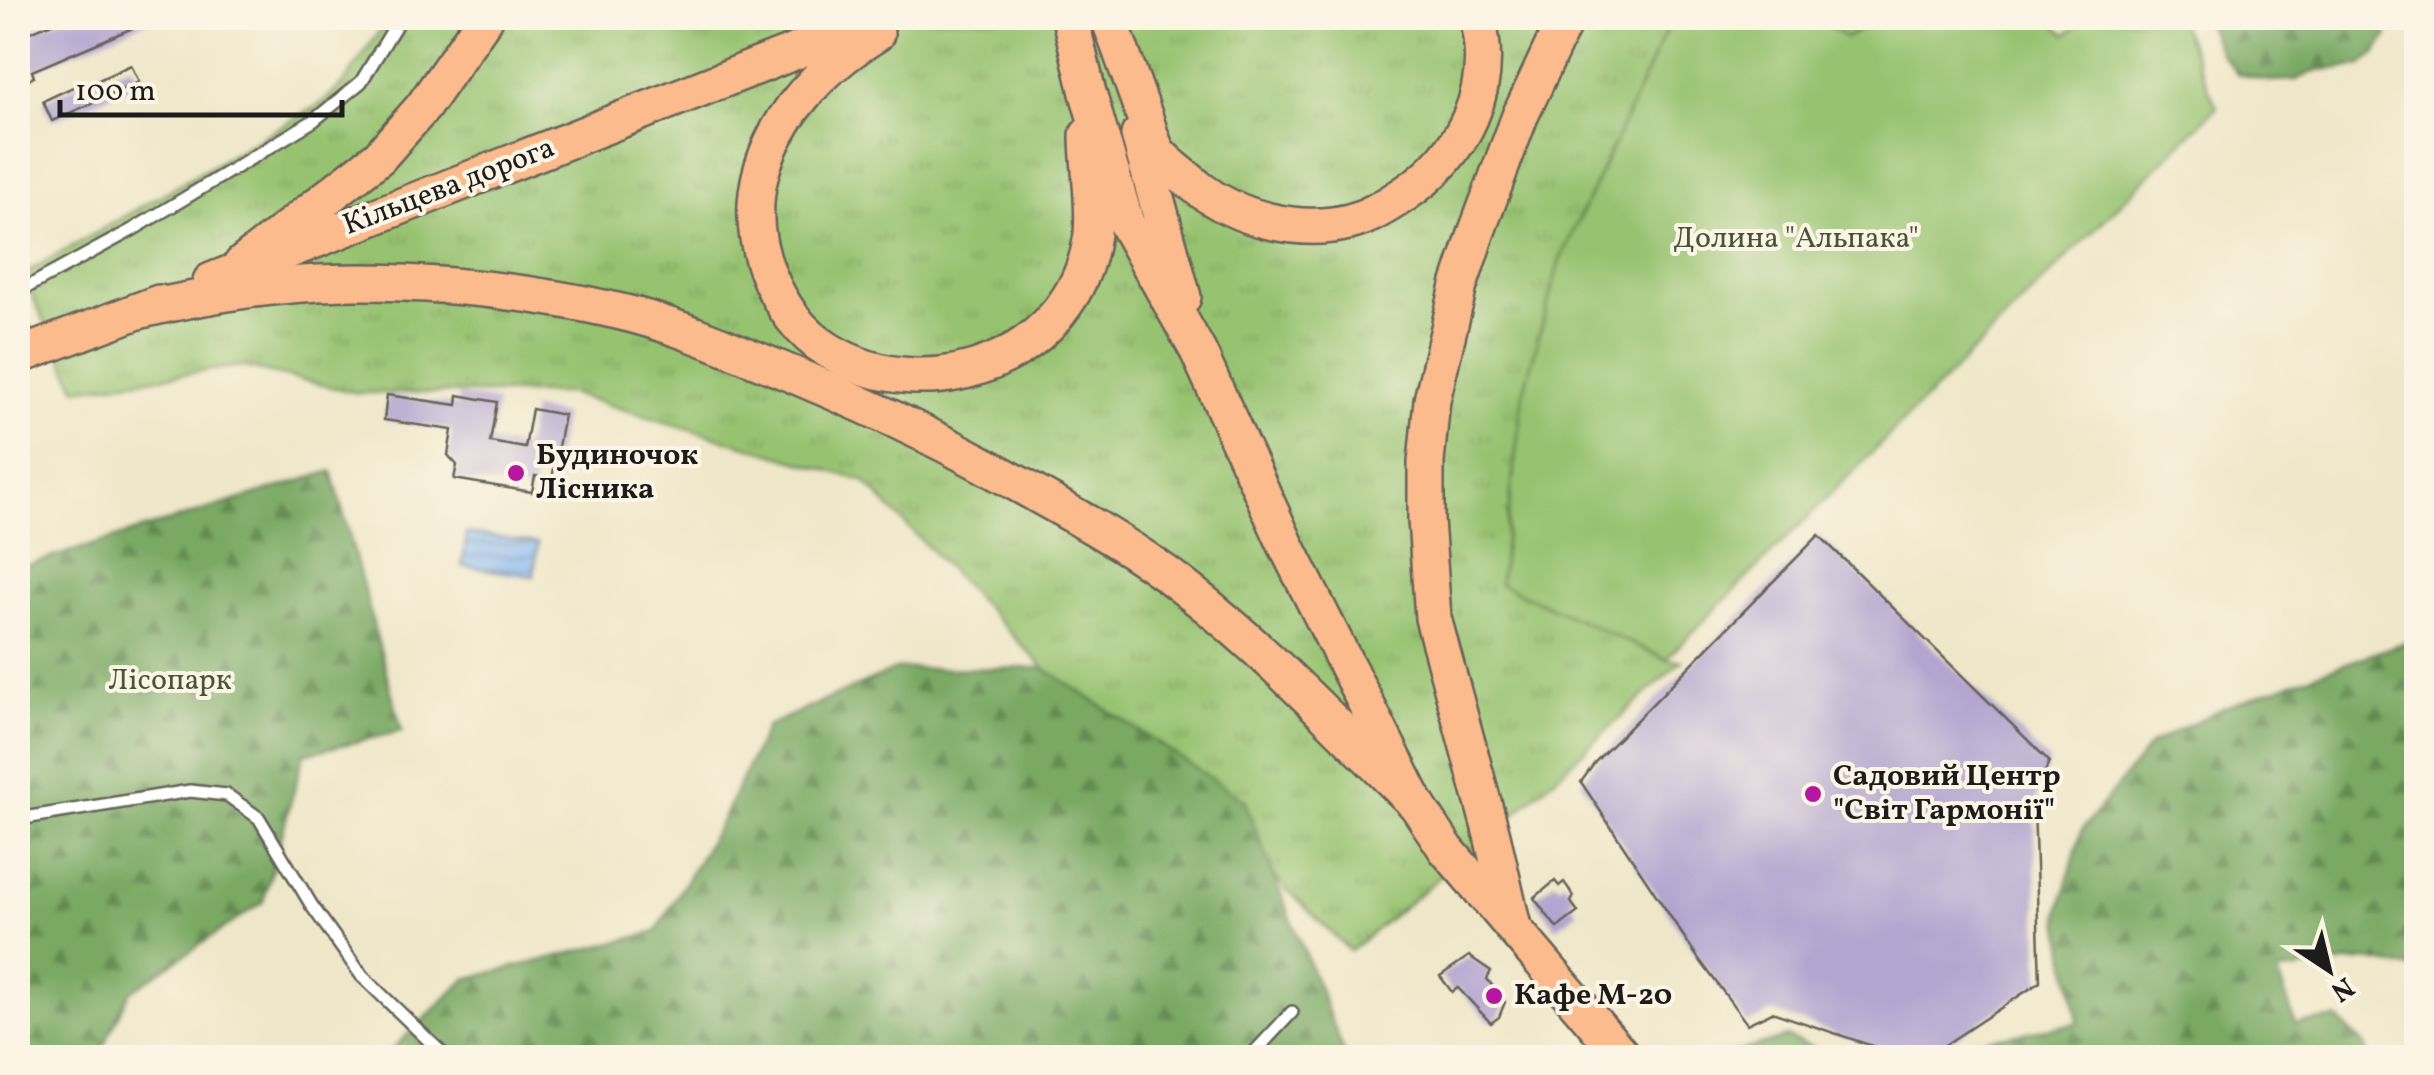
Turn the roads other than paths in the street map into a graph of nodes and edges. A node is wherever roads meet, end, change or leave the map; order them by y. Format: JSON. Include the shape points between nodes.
{"nodes":[{"id":1,"x":400,"y":18,"type":"edge"},
{"id":2,"x":486,"y":18,"type":"edge"},
{"id":3,"x":880,"y":18,"type":"edge"},
{"id":4,"x":902,"y":18,"type":"edge"},
{"id":5,"x":1476,"y":18,"type":"edge"},
{"id":6,"x":1566,"y":18,"type":"edge"},
{"id":7,"x":1109,"y":19,"type":"edge"},
{"id":8,"x":1072,"y":24,"type":"edge"},
{"id":9,"x":1088,"y":94,"type":"junction"},
{"id":10,"x":230,"y":274,"type":"junction"},
{"id":11,"x":18,"y":292,"type":"edge"},
{"id":12,"x":138,"y":311,"type":"junction"},
{"id":13,"x":18,"y":312,"type":"edge"},
{"id":14,"x":1198,"y":352,"type":"junction"},
{"id":15,"x":25,"y":353,"type":"edge"},
{"id":16,"x":1417,"y":805,"type":"junction"},
{"id":17,"x":18,"y":819,"type":"edge"},
{"id":18,"x":1514,"y":933,"type":"junction"},
{"id":19,"x":1292,"y":1012,"type":"dead end"},
{"id":20,"x":448,"y":1058,"type":"edge"},
{"id":21,"x":1249,"y":1058,"type":"edge"},
{"id":22,"x":1624,"y":1058,"type":"edge"}],
"edges":[{"from":1,"to":11,"type":"lane","via":[[360,82],[313,120]]},
{"from":2,"to":10,"type":"main road","via":[[379,157]]},
{"from":3,"to":10,"type":"main road","name":"Кільцева дорога"},
{"from":4,"to":9,"type":"main road","via":[[825,70],[788,115],[757,180],[763,262],[791,317],[826,350],[871,370],[938,375],[992,364],[1031,342],[1060,312],[1080,276],[1092,232]]},
{"from":5,"to":7,"type":"main road","via":[[1483,72],[1477,106],[1441,164],[1379,211],[1311,225],[1232,209],[1158,151]]},
{"from":6,"to":18,"type":"main road","via":[[1476,230],[1432,400],[1426,462],[1432,618]]},
{"from":7,"to":14,"type":"main road"},
{"from":8,"to":9,"type":"main road"},
{"from":9,"to":14,"type":"main road","via":[[1126,224]]},
{"from":10,"to":12,"type":"main road","name":"Кільцева дорога"},
{"from":12,"to":15,"type":"main road","name":"Кільцева дорога"},
{"from":12,"to":16,"type":"main road","via":[[284,285],[381,282],[544,297],[696,335],[848,396],[959,450],[1182,585],[1252,643]]},
{"from":13,"to":15,"type":"lane"},
{"from":14,"to":16,"type":"main road"},
{"from":16,"to":18,"type":"main road"},
{"from":17,"to":20,"type":"lane","via":[[190,790],[227,795],[259,818],[362,976]]},
{"from":18,"to":22,"type":"main road"},
{"from":19,"to":21,"type":"lane"}]}
